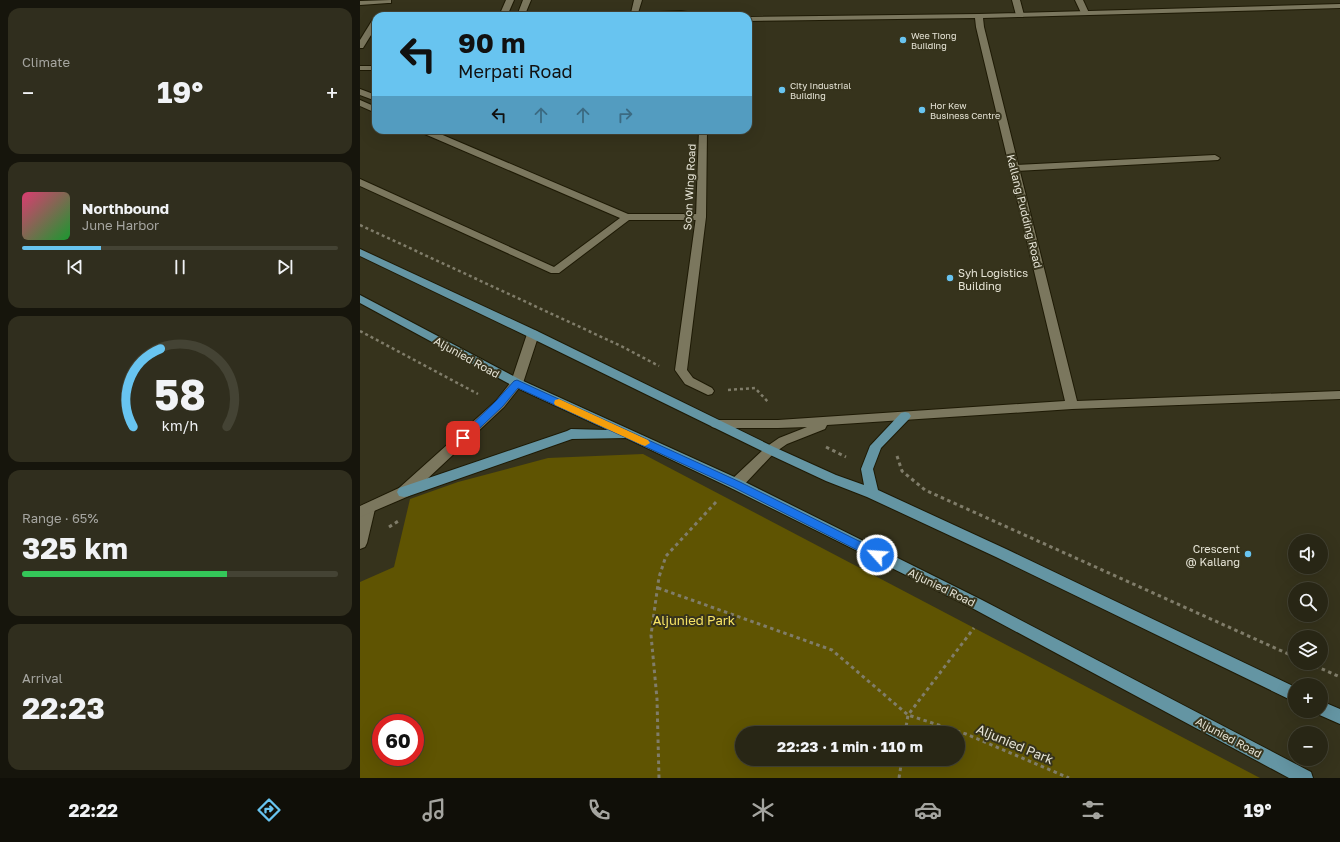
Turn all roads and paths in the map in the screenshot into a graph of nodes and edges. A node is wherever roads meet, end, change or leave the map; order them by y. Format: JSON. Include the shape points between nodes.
{"nodes":[{"id":1,"x":510,"y":0,"type":"edge"},
{"id":2,"x":527,"y":0,"type":"edge"},
{"id":3,"x":638,"y":0,"type":"edge"},
{"id":4,"x":1016,"y":0,"type":"edge"},
{"id":5,"x":1079,"y":0,"type":"edge"},
{"id":6,"x":388,"y":1,"type":"edge"},
{"id":7,"x":360,"y":3,"type":"edge"},
{"id":8,"x":1340,"y":6,"type":"edge"},
{"id":9,"x":382,"y":11,"type":"dead end"},
{"id":10,"x":505,"y":12,"type":"edge"},
{"id":11,"x":522,"y":12,"type":"edge"},
{"id":12,"x":635,"y":12,"type":"edge"},
{"id":13,"x":1086,"y":13,"type":"junction"},
{"id":14,"x":1020,"y":15,"type":"junction"},
{"id":15,"x":979,"y":16,"type":"junction"},
{"id":16,"x":752,"y":19,"type":"edge"},
{"id":17,"x":372,"y":27,"type":"edge"},
{"id":18,"x":360,"y":46,"type":"edge"},
{"id":19,"x":360,"y":68,"type":"edge"},
{"id":20,"x":371,"y":68,"type":"dead end"},
{"id":21,"x":360,"y":92,"type":"edge"},
{"id":22,"x":372,"y":96,"type":"edge"},
{"id":23,"x":360,"y":103,"type":"edge"},
{"id":24,"x":372,"y":108,"type":"edge"},
{"id":25,"x":433,"y":134,"type":"edge"},
{"id":26,"x":703,"y":134,"type":"edge"},
{"id":27,"x":1215,"y":158,"type":"dead end"},
{"id":28,"x":1014,"y":168,"type":"junction"},
{"id":29,"x":360,"y":182,"type":"edge"},
{"id":30,"x":627,"y":217,"type":"junction"},
{"id":31,"x":701,"y":217,"type":"junction"},
{"id":32,"x":360,"y":225,"type":"edge"},
{"id":33,"x":360,"y":252,"type":"edge"},
{"id":34,"x":360,"y":298,"type":"edge"},
{"id":35,"x":360,"y":331,"type":"edge"},
{"id":36,"x":533,"y":334,"type":"junction"},
{"id":37,"x":621,"y":346,"type":"dead end"},
{"id":38,"x":517,"y":383,"type":"junction"},
{"id":39,"x":708,"y":391,"type":"dead end"},
{"id":40,"x":478,"y":394,"type":"dead end"},
{"id":41,"x":1340,"y":396,"type":"edge"},
{"id":42,"x":1072,"y":405,"type":"junction"},
{"id":43,"x":905,"y":416,"type":"junction"},
{"id":44,"x":834,"y":421,"type":"junction"},
{"id":45,"x":716,"y":424,"type":"junction"},
{"id":46,"x":630,"y":436,"type":"junction"},
{"id":47,"x":770,"y":450,"type":"junction"},
{"id":48,"x":895,"y":450,"type":"dead end"},
{"id":49,"x":736,"y":484,"type":"junction"},
{"id":50,"x":404,"y":492,"type":"junction"},
{"id":51,"x":872,"y":493,"type":"junction"},
{"id":52,"x":721,"y":496,"type":"dead end"},
{"id":53,"x":364,"y":510,"type":"edge"},
{"id":54,"x":405,"y":517,"type":"dead end"},
{"id":55,"x":386,"y":529,"type":"dead end"},
{"id":56,"x":360,"y":542,"type":"edge"},
{"id":57,"x":658,"y":588,"type":"junction"},
{"id":58,"x":977,"y":624,"type":"dead end"},
{"id":59,"x":1288,"y":654,"type":"edge"},
{"id":60,"x":1324,"y":670,"type":"edge"},
{"id":61,"x":1340,"y":677,"type":"edge"},
{"id":62,"x":1288,"y":692,"type":"edge"},
{"id":63,"x":1328,"y":711,"type":"edge"},
{"id":64,"x":908,"y":715,"type":"junction"},
{"id":65,"x":1340,"y":717,"type":"edge"},
{"id":66,"x":906,"y":726,"type":"edge"},
{"id":67,"x":901,"y":766,"type":"edge"},
{"id":68,"x":659,"y":778,"type":"edge"},
{"id":69,"x":900,"y":778,"type":"edge"},
{"id":70,"x":1069,"y":778,"type":"edge"},
{"id":71,"x":1305,"y":778,"type":"edge"}],
"edges":[{"from":1,"to":10,"type":"street"},
{"from":2,"to":11,"type":"street"},
{"from":3,"to":12,"type":"street"},
{"from":4,"to":14,"type":"street"},
{"from":5,"to":13,"type":"street"},
{"from":6,"to":7,"type":"street"},
{"from":6,"to":9,"type":"street"},
{"from":8,"to":13,"type":"street"},
{"from":13,"to":14,"type":"street"},
{"from":14,"to":15,"type":"street"},
{"from":15,"to":16,"type":"street"},
{"from":15,"to":28,"type":"street","name":"Kallang Pudding Road"},
{"from":17,"to":18,"type":"street"},
{"from":19,"to":20,"type":"street"},
{"from":21,"to":22,"type":"street"},
{"from":23,"to":24,"type":"street"},
{"from":25,"to":30,"type":"street"},
{"from":26,"to":31,"type":"street","name":"Soon Wing Road"},
{"from":27,"to":28,"type":"street"},
{"from":28,"to":42,"type":"street","name":"Kallang Pudding Road"},
{"from":29,"to":30,"type":"street","via":[[555,271]]},
{"from":30,"to":31,"type":"street"},
{"from":31,"to":39,"type":"street","name":"Soon Wing Road","via":[[681,370],[689,381]]},
{"from":32,"to":37,"type":"path"},
{"from":33,"to":36,"type":"main road"},
{"from":34,"to":38,"type":"main road","name":"Aljunied Road"},
{"from":35,"to":40,"type":"path"},
{"from":36,"to":38,"type":"street"},
{"from":36,"to":45,"type":"main road"},
{"from":38,"to":46,"type":"main road","name":"Aljunied Road"},
{"from":38,"to":50,"type":"street","via":[[500,404]]},
{"from":41,"to":42,"type":"street"},
{"from":42,"to":43,"type":"street"},
{"from":43,"to":44,"type":"street"},
{"from":43,"to":51,"type":"main road","via":[[876,446],[867,469]]},
{"from":44,"to":45,"type":"street"},
{"from":44,"to":47,"type":"street","via":[[783,441]]},
{"from":45,"to":47,"type":"main road"},
{"from":46,"to":49,"type":"main road","name":"Aljunied Road"},
{"from":46,"to":50,"type":"main road","via":[[571,434]]},
{"from":47,"to":49,"type":"street"},
{"from":47,"to":51,"type":"main road","via":[[830,478]]},
{"from":48,"to":59,"type":"path","via":[[902,471],[925,490]]},
{"from":49,"to":71,"type":"main road","name":"Aljunied Road","via":[[977,604]]},
{"from":50,"to":53,"type":"street"},
{"from":51,"to":62,"type":"main road"},
{"from":52,"to":57,"type":"path","via":[[666,556]]},
{"from":53,"to":56,"type":"street"},
{"from":54,"to":55,"type":"path"},
{"from":57,"to":64,"type":"path","via":[[832,650]]},
{"from":57,"to":68,"type":"path","via":[[651,635],[657,699]]},
{"from":58,"to":64,"type":"path"},
{"from":60,"to":61,"type":"path"},
{"from":63,"to":65,"type":"main road"},
{"from":64,"to":66,"type":"path"},
{"from":64,"to":70,"type":"path","name":"Aljunied Park","via":[[966,734]]},
{"from":67,"to":69,"type":"path"}]}
